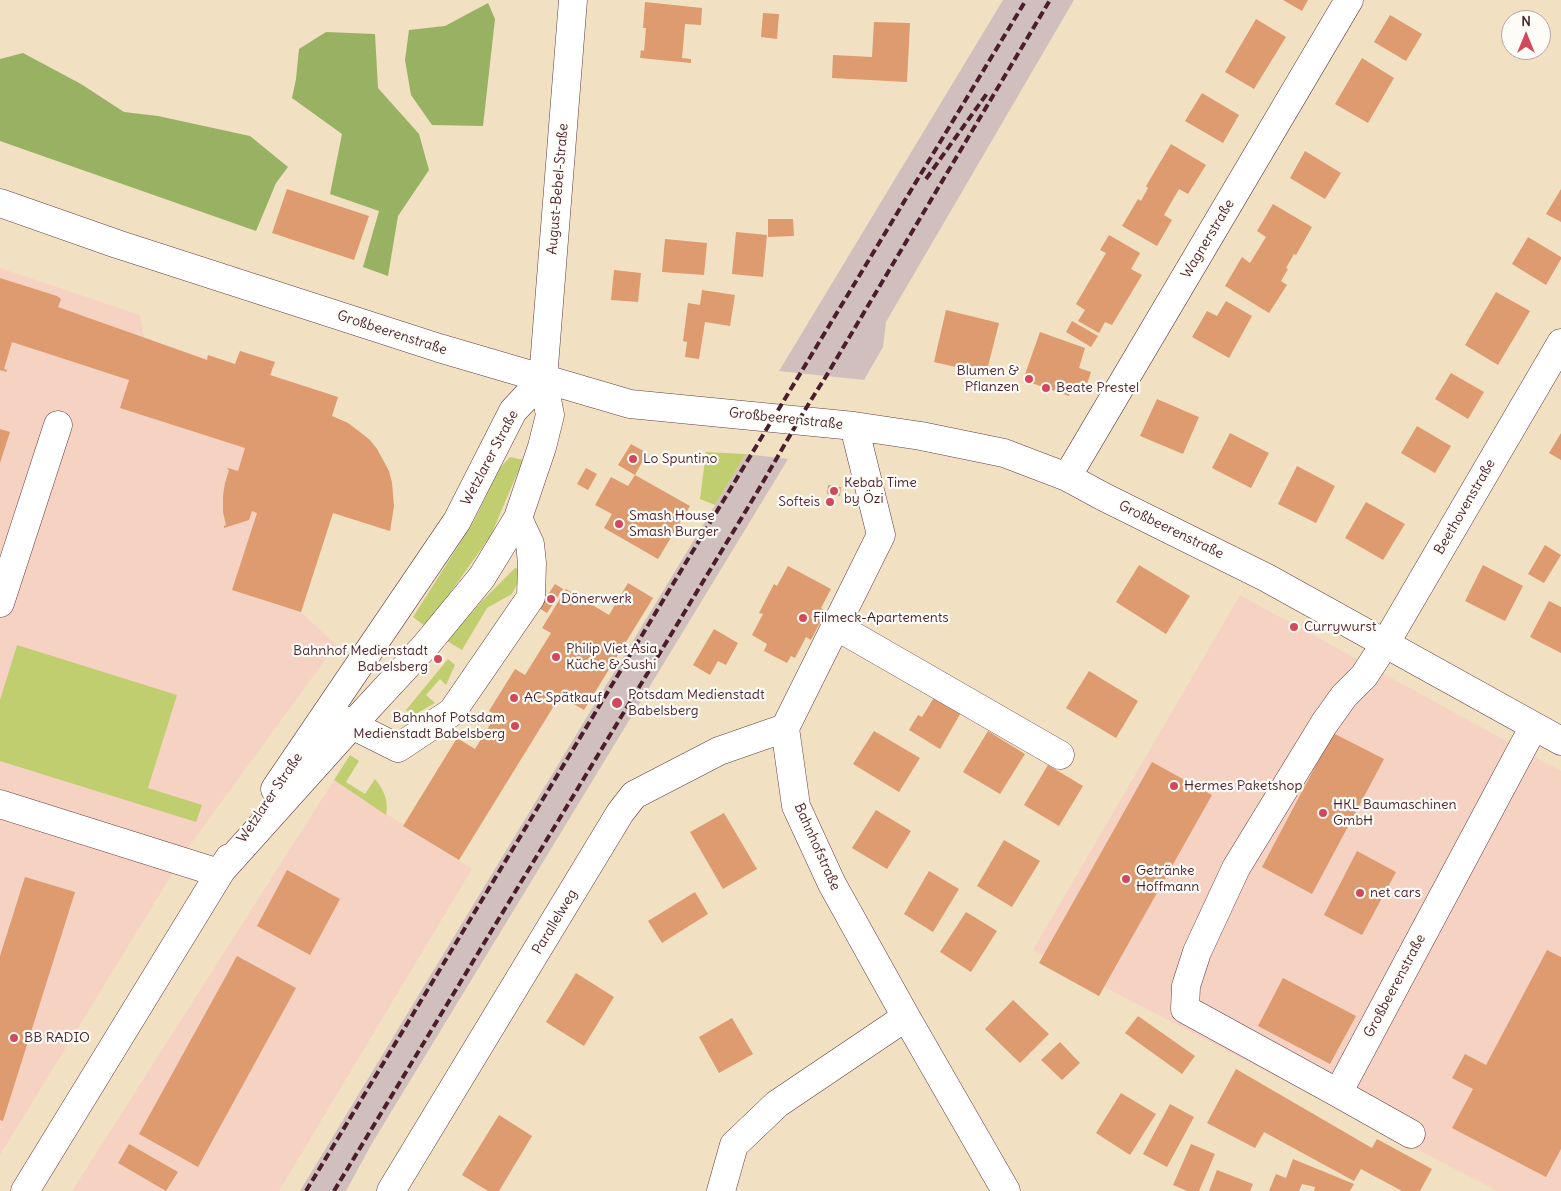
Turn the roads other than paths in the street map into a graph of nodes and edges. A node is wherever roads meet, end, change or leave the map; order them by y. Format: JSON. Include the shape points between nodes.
{"nodes":[{"id":1,"x":574,"y":0,"type":"edge"},
{"id":2,"x":1349,"y":0,"type":"edge"},
{"id":3,"x":0,"y":204,"type":"edge"},
{"id":4,"x":1561,"y":343,"type":"edge"},
{"id":5,"x":1553,"y":374,"type":"edge"},
{"id":6,"x":543,"y":379,"type":"junction"},
{"id":7,"x":58,"y":425,"type":"dead end"},
{"id":8,"x":854,"y":426,"type":"junction"},
{"id":9,"x":1067,"y":477,"type":"junction"},
{"id":10,"x":518,"y":518,"type":"junction"},
{"id":11,"x":0,"y":603,"type":"edge"},
{"id":12,"x":836,"y":626,"type":"junction"},
{"id":13,"x":1385,"y":644,"type":"junction"},
{"id":14,"x":328,"y":710,"type":"junction"},
{"id":15,"x":352,"y":725,"type":"junction"},
{"id":16,"x":1534,"y":726,"type":"junction"},
{"id":17,"x":785,"y":728,"type":"junction"},
{"id":18,"x":1561,"y":741,"type":"edge"},
{"id":19,"x":1060,"y":755,"type":"dead end"},
{"id":20,"x":0,"y":804,"type":"edge"},
{"id":21,"x":219,"y":874,"type":"junction"},
{"id":22,"x":906,"y":1017,"type":"junction"},
{"id":23,"x":1338,"y":1093,"type":"junction"},
{"id":24,"x":1411,"y":1134,"type":"dead end"},
{"id":25,"x":25,"y":1191,"type":"edge"},
{"id":26,"x":391,"y":1191,"type":"edge"},
{"id":27,"x":721,"y":1191,"type":"edge"},
{"id":28,"x":1006,"y":1191,"type":"edge"}],
"edges":[{"from":1,"to":6,"type":"street","name":"August-Bebel-Straße"},
{"from":2,"to":9,"type":"street","name":"Wagnerstraße"},
{"from":3,"to":6,"type":"street","name":"Großbeerenstraße"},
{"from":4,"to":5,"type":"street","name":"Beethovenstraße"},
{"from":5,"to":13,"type":"street","name":"Beethovenstraße"},
{"from":6,"to":8,"type":"street","name":"Großbeerenstraße","via":[[630,404]]},
{"from":6,"to":10,"type":"street","name":"Wetzlarer Straße","via":[[550,415]]},
{"from":6,"to":14,"type":"street","name":"Wetzlarer Straße","via":[[513,411],[457,521]]},
{"from":7,"to":11,"type":"street"},
{"from":8,"to":9,"type":"street","name":"Großbeerenstraße","via":[[1004,453]]},
{"from":8,"to":12,"type":"street","via":[[881,536]]},
{"from":9,"to":13,"type":"street","name":"Großbeerenstraße","via":[[1267,578]]},
{"from":10,"to":15,"type":"street","name":"Wetzlarer Straße","via":[[482,578]]},
{"from":10,"to":15,"type":"street","via":[[530,544],[531,597],[452,712],[398,748]]},
{"from":12,"to":17,"type":"street"},
{"from":12,"to":19,"type":"street"},
{"from":13,"to":16,"type":"street","name":"Großbeerenstraße"},
{"from":13,"to":23,"type":"street","name":"Beethovenstraße","via":[[1364,676],[1344,696],[1324,724],[1236,868],[1197,952],[1186,986],[1185,1009]]},
{"from":14,"to":15,"type":"street"},
{"from":14,"to":21,"type":"street","name":"Wetzlarer Straße"},
{"from":15,"to":21,"type":"street","name":"Wetzlarer Straße"},
{"from":16,"to":18,"type":"street","name":"Großbeerenstraße"},
{"from":16,"to":23,"type":"street","name":"Großbeerenstraße"},
{"from":17,"to":22,"type":"street","name":"Bahnhofstraße","via":[[796,806],[832,884]]},
{"from":17,"to":26,"type":"street","name":"Parallelweg","via":[[720,751],[634,795],[620,813]]},
{"from":20,"to":21,"type":"street"},
{"from":21,"to":25,"type":"street","name":"Wetzlarer Straße"},
{"from":22,"to":27,"type":"street","via":[[776,1104],[734,1145]]},
{"from":22,"to":28,"type":"street","name":"Bahnhofstraße"},
{"from":23,"to":24,"type":"street"}]}
